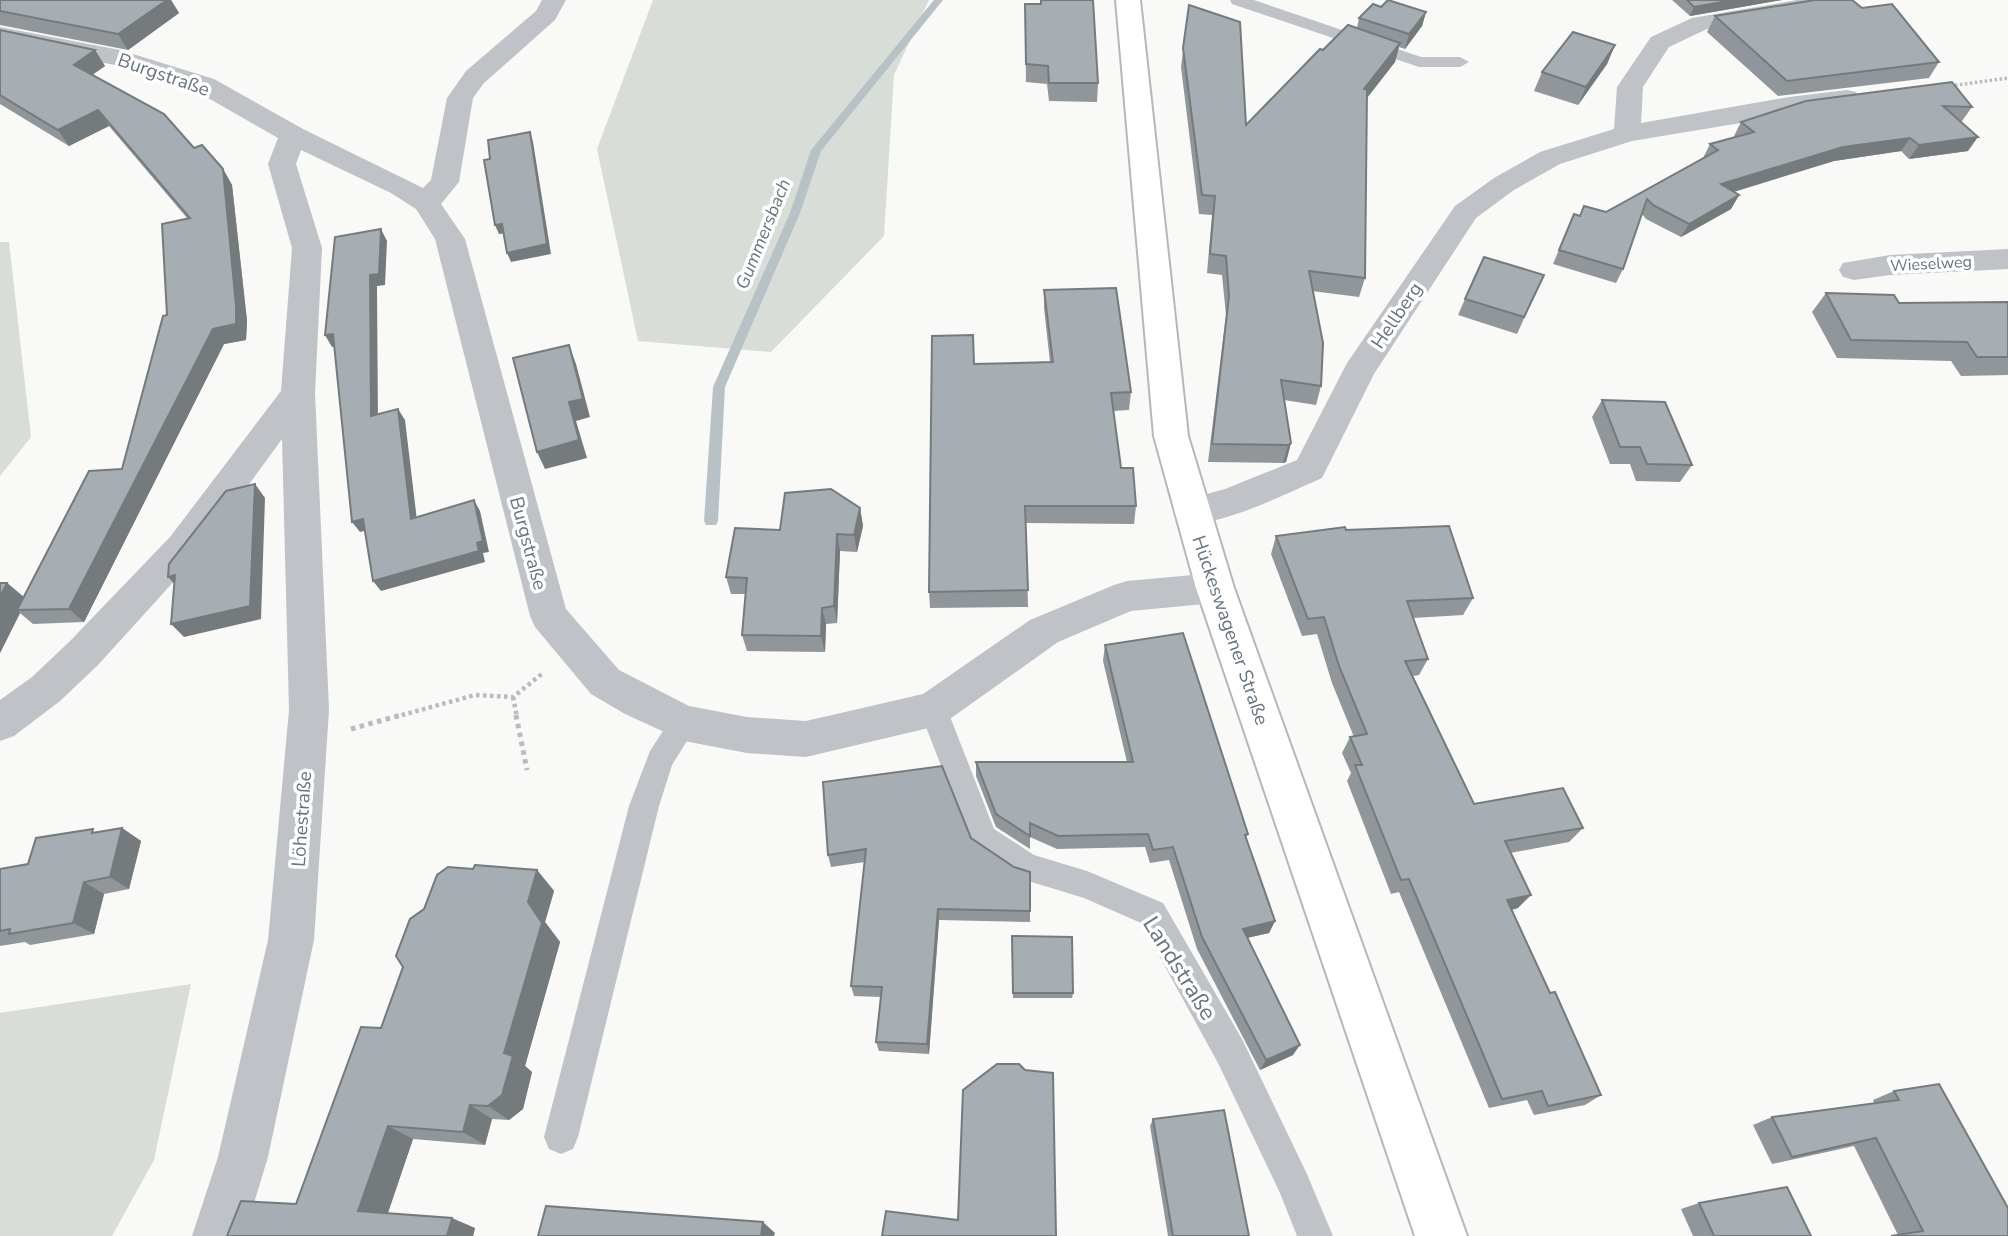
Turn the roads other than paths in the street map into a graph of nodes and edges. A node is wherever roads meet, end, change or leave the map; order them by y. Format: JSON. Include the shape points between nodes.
{"nodes":[{"id":1,"x":554,"y":0,"type":"edge"},
{"id":2,"x":1128,"y":0,"type":"edge"},
{"id":3,"x":1238,"y":0,"type":"edge"},
{"id":4,"x":1842,"y":0,"type":"edge"},
{"id":5,"x":0,"y":35,"type":"edge"},
{"id":6,"x":1460,"y":62,"type":"dead end"},
{"id":7,"x":1932,"y":88,"type":"edge"},
{"id":8,"x":1627,"y":134,"type":"junction"},
{"id":9,"x":293,"y":135,"type":"junction"},
{"id":10,"x":426,"y":203,"type":"junction"},
{"id":11,"x":2008,"y":259,"type":"edge"},
{"id":12,"x":1854,"y":270,"type":"dead end"},
{"id":13,"x":298,"y":393,"type":"junction"},
{"id":14,"x":1191,"y":512,"type":"junction"},
{"id":15,"x":1215,"y":588,"type":"junction"},
{"id":16,"x":933,"y":709,"type":"junction"},
{"id":17,"x":0,"y":723,"type":"edge"},
{"id":18,"x":684,"y":723,"type":"junction"},
{"id":19,"x":561,"y":1137,"type":"dead end"},
{"id":20,"x":218,"y":1236,"type":"edge"},
{"id":21,"x":1315,"y":1236,"type":"edge"},
{"id":22,"x":1441,"y":1236,"type":"edge"}],
"edges":[{"from":1,"to":10,"type":"street","via":[[547,15],[475,78],[460,98],[445,183]]},
{"from":2,"to":14,"type":"street","name":"Hückeswagener Straße","via":[[1171,436]]},
{"from":3,"to":6,"type":"lane","via":[[1419,62]]},
{"from":4,"to":8,"type":"street","via":[[1701,23],[1660,42],[1630,87]]},
{"from":5,"to":9,"type":"street","name":"Burgstraße","via":[[120,58],[205,85]]},
{"from":7,"to":8,"type":"street","name":"Hellberg","via":[[1789,105]]},
{"from":8,"to":14,"type":"street","name":"Hellberg","via":[[1550,158],[1465,212],[1359,370],[1310,469],[1233,501]]},
{"from":9,"to":10,"type":"street","name":"Burgstraße"},
{"from":9,"to":13,"type":"street","name":"Löhestraße","via":[[282,164],[307,248]]},
{"from":10,"to":18,"type":"street","name":"Burgstraße","via":[[450,239],[548,616],[605,681]]},
{"from":11,"to":12,"type":"street","name":"Wieselweg"},
{"from":13,"to":17,"type":"street","via":[[183,547],[84,653]]},
{"from":13,"to":20,"type":"street","name":"Löhestraße","via":[[309,710],[291,940],[243,1157]]},
{"from":14,"to":15,"type":"street","name":"Hückeswagener Straße"},
{"from":15,"to":16,"type":"street","name":"Burgstraße","via":[[1127,596],[1044,631]]},
{"from":15,"to":22,"type":"street","name":"Hückeswagener Straße"},
{"from":16,"to":18,"type":"street","name":"Burgstraße","via":[[806,739],[747,735]]},
{"from":16,"to":21,"type":"lane","name":"Landstraße","via":[[984,838],[1026,867],[1152,913],[1230,1051]]},
{"from":18,"to":19,"type":"lane","via":[[660,760],[644,806]]}]}
